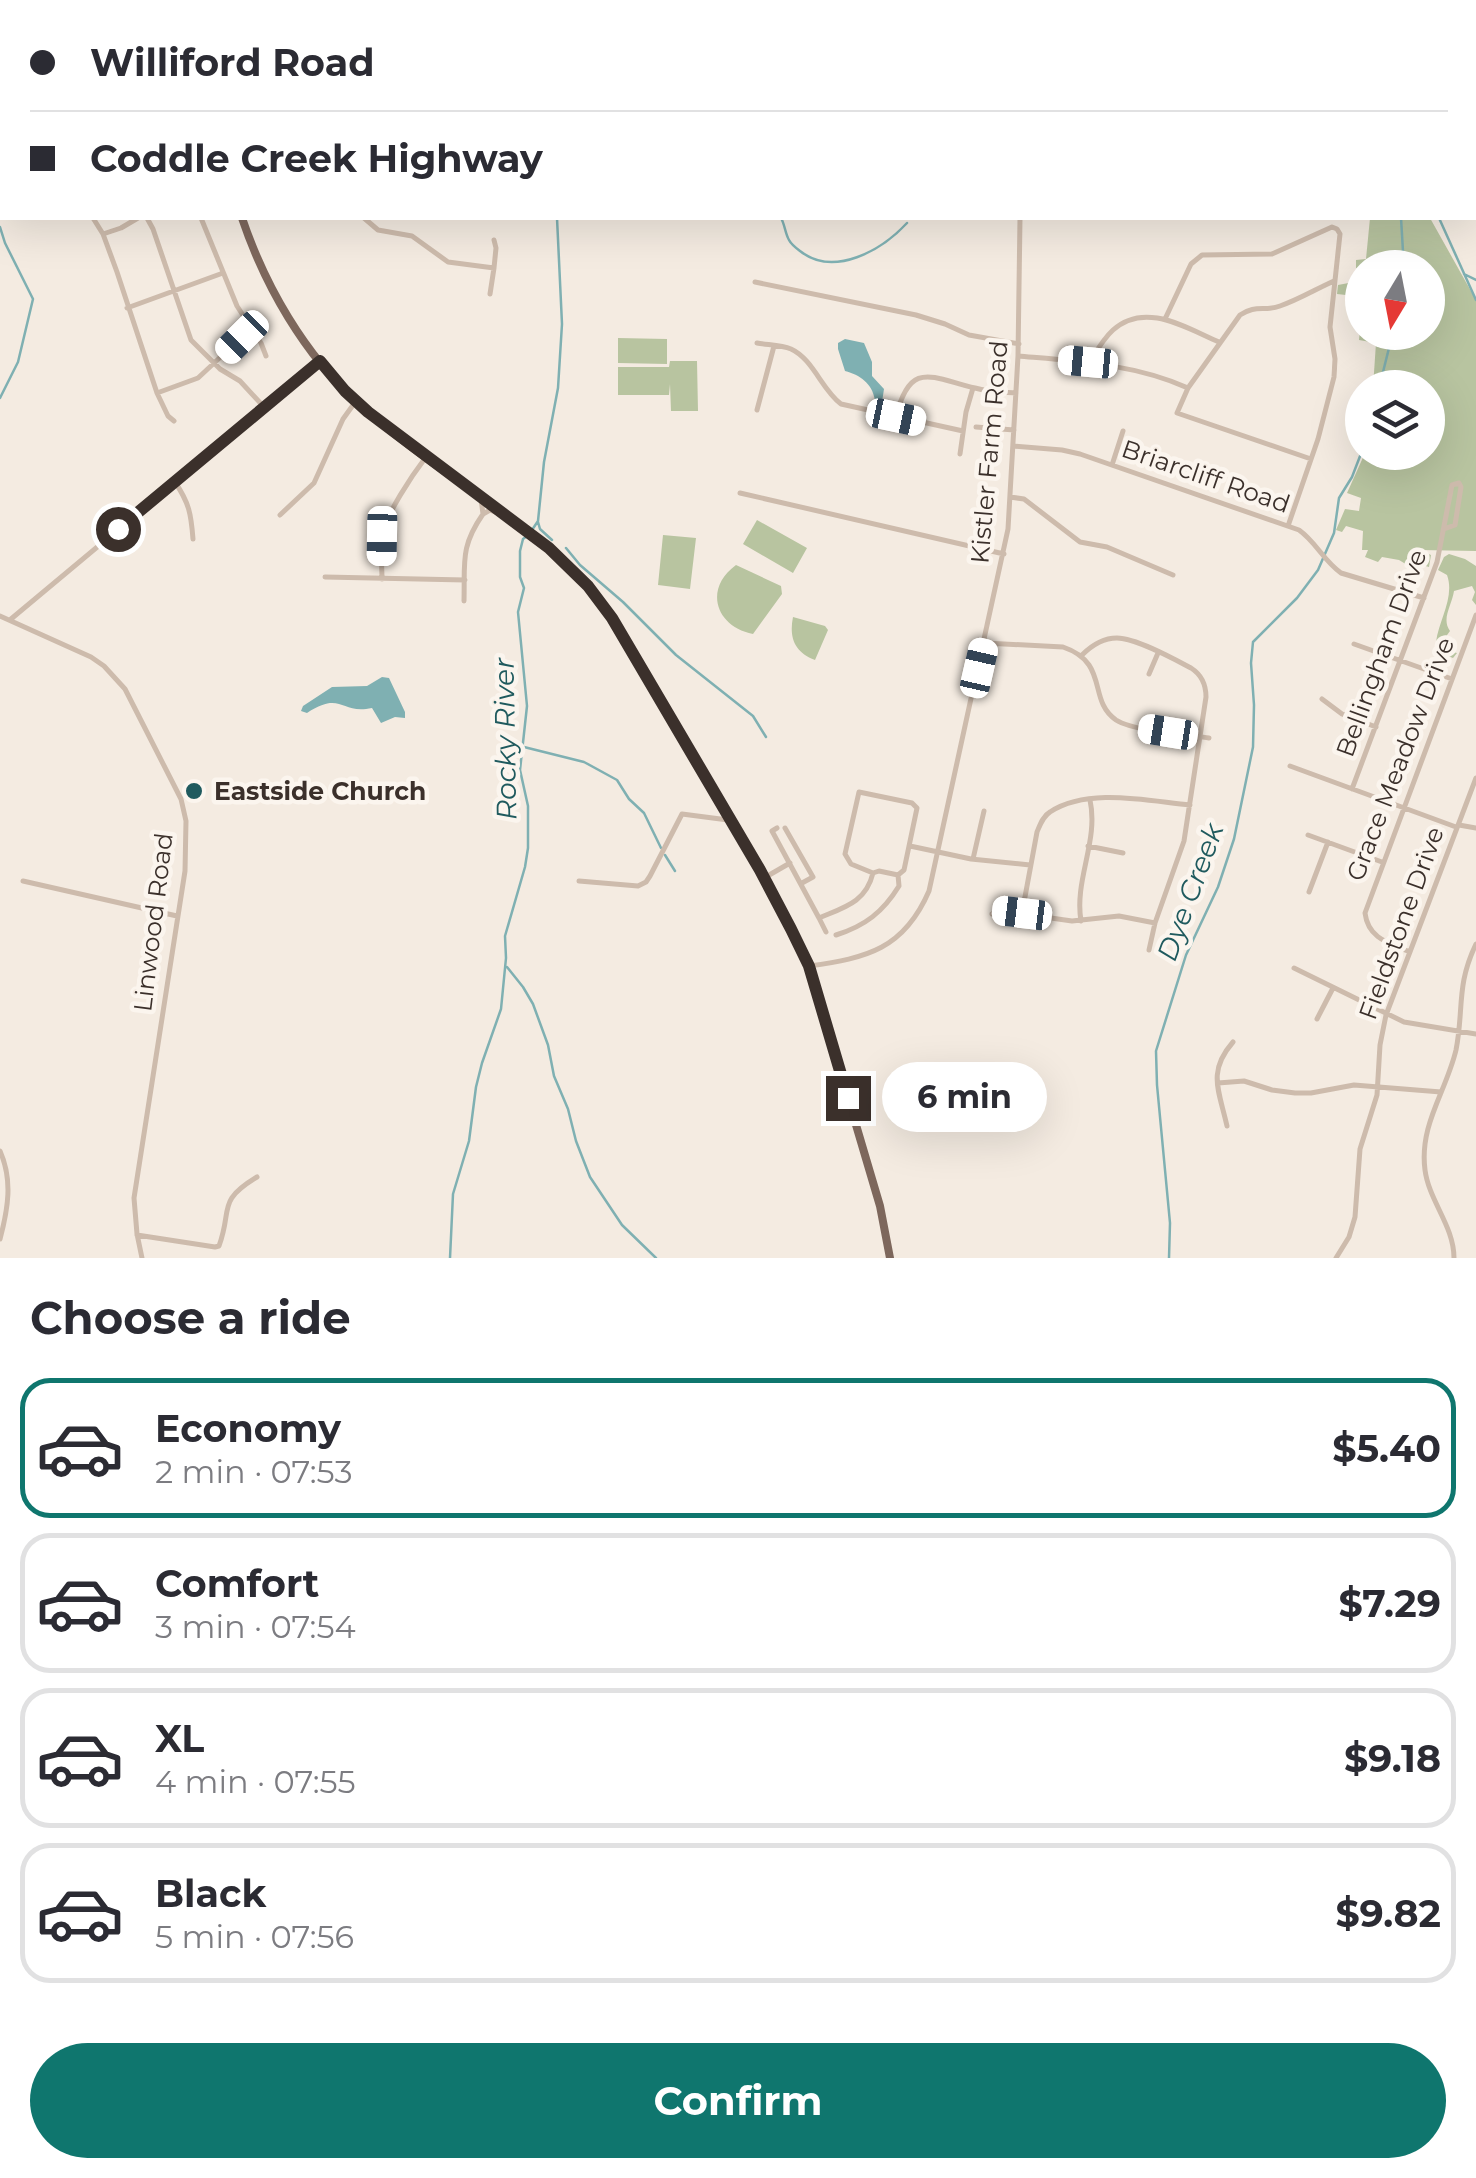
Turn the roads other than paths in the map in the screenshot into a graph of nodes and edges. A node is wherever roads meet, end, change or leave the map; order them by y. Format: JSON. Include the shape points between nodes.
{"nodes":[{"id":1,"x":94,"y":220,"type":"edge"},
{"id":2,"x":135,"y":220,"type":"edge"},
{"id":3,"x":148,"y":220,"type":"edge"},
{"id":4,"x":202,"y":220,"type":"edge"},
{"id":5,"x":243,"y":220,"type":"edge"},
{"id":6,"x":366,"y":220,"type":"edge"},
{"id":7,"x":1020,"y":220,"type":"edge"},
{"id":8,"x":102,"y":234,"type":"junction"},
{"id":9,"x":494,"y":240,"type":"dead end"},
{"id":10,"x":494,"y":268,"type":"junction"},
{"id":11,"x":223,"y":274,"type":"junction"},
{"id":12,"x":1334,"y":281,"type":"junction"},
{"id":13,"x":755,"y":282,"type":"dead end"},
{"id":14,"x":174,"y":292,"type":"junction"},
{"id":15,"x":490,"y":294,"type":"dead end"},
{"id":16,"x":128,"y":308,"type":"junction"},
{"id":17,"x":1164,"y":318,"type":"junction"},
{"id":18,"x":253,"y":331,"type":"junction"},
{"id":19,"x":1219,"y":342,"type":"junction"},
{"id":20,"x":758,"y":343,"type":"dead end"},
{"id":21,"x":1019,"y":344,"type":"junction"},
{"id":22,"x":774,"y":346,"type":"junction"},
{"id":23,"x":266,"y":356,"type":"dead end"},
{"id":24,"x":1018,"y":356,"type":"junction"},
{"id":25,"x":320,"y":361,"type":"junction"},
{"id":26,"x":1088,"y":362,"type":"junction"},
{"id":27,"x":214,"y":364,"type":"junction"},
{"id":28,"x":973,"y":388,"type":"junction"},
{"id":29,"x":1188,"y":388,"type":"junction"},
{"id":30,"x":1016,"y":392,"type":"junction"},
{"id":31,"x":156,"y":393,"type":"junction"},
{"id":32,"x":356,"y":401,"type":"junction"},
{"id":33,"x":264,"y":407,"type":"junction"},
{"id":34,"x":757,"y":410,"type":"dead end"},
{"id":35,"x":896,"y":417,"type":"junction"},
{"id":36,"x":174,"y":421,"type":"dead end"},
{"id":37,"x":976,"y":427,"type":"dead end"},
{"id":38,"x":1014,"y":430,"type":"junction"},
{"id":39,"x":963,"y":432,"type":"junction"},
{"id":40,"x":1123,"y":432,"type":"dead end"},
{"id":41,"x":1013,"y":446,"type":"junction"},
{"id":42,"x":960,"y":454,"type":"dead end"},
{"id":43,"x":426,"y":457,"type":"junction"},
{"id":44,"x":1311,"y":459,"type":"junction"},
{"id":45,"x":1112,"y":464,"type":"junction"},
{"id":46,"x":175,"y":482,"type":"junction"},
{"id":47,"x":740,"y":493,"type":"dead end"},
{"id":48,"x":480,"y":496,"type":"junction"},
{"id":49,"x":1010,"y":496,"type":"junction"},
{"id":50,"x":483,"y":514,"type":"junction"},
{"id":51,"x":280,"y":515,"type":"dead end"},
{"id":52,"x":506,"y":515,"type":"junction"},
{"id":53,"x":1288,"y":526,"type":"junction"},
{"id":54,"x":1444,"y":529,"type":"junction"},
{"id":55,"x":193,"y":539,"type":"dead end"},
{"id":56,"x":1004,"y":554,"type":"junction"},
{"id":57,"x":1173,"y":575,"type":"dead end"},
{"id":58,"x":325,"y":577,"type":"dead end"},
{"id":59,"x":382,"y":578,"type":"junction"},
{"id":60,"x":465,"y":580,"type":"junction"},
{"id":61,"x":1424,"y":598,"type":"junction"},
{"id":62,"x":464,"y":601,"type":"dead end"},
{"id":63,"x":1476,"y":615,"type":"edge"},
{"id":64,"x":0,"y":616,"type":"edge"},
{"id":65,"x":9,"y":620,"type":"junction"},
{"id":66,"x":985,"y":644,"type":"junction"},
{"id":67,"x":1354,"y":644,"type":"dead end"},
{"id":68,"x":1158,"y":653,"type":"junction"},
{"id":69,"x":1082,"y":656,"type":"junction"},
{"id":70,"x":1400,"y":661,"type":"junction"},
{"id":71,"x":1149,"y":674,"type":"dead end"},
{"id":72,"x":1452,"y":680,"type":"junction"},
{"id":73,"x":1322,"y":699,"type":"dead end"},
{"id":74,"x":1376,"y":726,"type":"junction"},
{"id":75,"x":1200,"y":737,"type":"junction"},
{"id":76,"x":1209,"y":738,"type":"dead end"},
{"id":77,"x":1290,"y":766,"type":"dead end"},
{"id":78,"x":1476,"y":778,"type":"edge"},
{"id":79,"x":1352,"y":789,"type":"junction"},
{"id":80,"x":1090,"y":799,"type":"junction"},
{"id":81,"x":1190,"y":806,"type":"junction"},
{"id":82,"x":1403,"y":808,"type":"junction"},
{"id":83,"x":984,"y":811,"type":"dead end"},
{"id":84,"x":731,"y":821,"type":"junction"},
{"id":85,"x":1458,"y":826,"type":"junction"},
{"id":86,"x":1476,"y":828,"type":"edge"},
{"id":87,"x":1308,"y":835,"type":"dead end"},
{"id":88,"x":1328,"y":842,"type":"junction"},
{"id":89,"x":910,"y":846,"type":"junction"},
{"id":90,"x":1088,"y":846,"type":"junction"},
{"id":91,"x":938,"y":852,"type":"junction"},
{"id":92,"x":1123,"y":853,"type":"dead end"},
{"id":93,"x":973,"y":859,"type":"junction"},
{"id":94,"x":790,"y":862,"type":"junction"},
{"id":95,"x":1382,"y":862,"type":"junction"},
{"id":96,"x":1030,"y":866,"type":"junction"},
{"id":97,"x":874,"y":872,"type":"junction"},
{"id":98,"x":898,"y":875,"type":"junction"},
{"id":99,"x":764,"y":878,"type":"junction"},
{"id":100,"x":24,"y":881,"type":"dead end"},
{"id":101,"x":580,"y":882,"type":"dead end"},
{"id":102,"x":802,"y":883,"type":"junction"},
{"id":103,"x":1309,"y":892,"type":"dead end"},
{"id":104,"x":1022,"y":913,"type":"junction"},
{"id":105,"x":992,"y":914,"type":"dead end"},
{"id":106,"x":178,"y":916,"type":"junction"},
{"id":107,"x":820,"y":918,"type":"junction"},
{"id":108,"x":1081,"y":921,"type":"junction"},
{"id":109,"x":1155,"y":923,"type":"junction"},
{"id":110,"x":826,"y":932,"type":"dead end"},
{"id":111,"x":836,"y":935,"type":"dead end"},
{"id":112,"x":1476,"y":944,"type":"edge"},
{"id":113,"x":1149,"y":950,"type":"dead end"},
{"id":114,"x":1410,"y":952,"type":"junction"},
{"id":115,"x":809,"y":966,"type":"junction"},
{"id":116,"x":1294,"y":968,"type":"dead end"},
{"id":117,"x":1333,"y":988,"type":"junction"},
{"id":118,"x":1386,"y":1015,"type":"junction"},
{"id":119,"x":1317,"y":1019,"type":"dead end"},
{"id":120,"x":1459,"y":1032,"type":"junction"},
{"id":121,"x":1476,"y":1034,"type":"edge"},
{"id":122,"x":1233,"y":1042,"type":"dead end"},
{"id":123,"x":1218,"y":1083,"type":"junction"},
{"id":124,"x":1378,"y":1087,"type":"junction"},
{"id":125,"x":1441,"y":1092,"type":"junction"},
{"id":126,"x":1227,"y":1126,"type":"dead end"},
{"id":127,"x":0,"y":1151,"type":"edge"},
{"id":128,"x":257,"y":1177,"type":"dead end"},
{"id":129,"x":138,"y":1235,"type":"junction"},
{"id":130,"x":0,"y":1239,"type":"edge"},
{"id":131,"x":142,"y":1258,"type":"edge"},
{"id":132,"x":890,"y":1258,"type":"edge"},
{"id":133,"x":1336,"y":1258,"type":"edge"},
{"id":134,"x":1454,"y":1258,"type":"edge"}],
"edges":[{"from":1,"to":8,"type":"street"},
{"from":2,"to":8,"type":"street"},
{"from":3,"to":14,"type":"street"},
{"from":4,"to":11,"type":"street"},
{"from":5,"to":25,"type":"main road","via":[[273,290]]},
{"from":6,"to":10,"type":"street","via":[[378,230],[412,236],[448,262]]},
{"from":7,"to":21,"type":"street","name":"Kistler Farm Road"},
{"from":8,"to":16,"type":"street"},
{"from":9,"to":10,"type":"street"},
{"from":10,"to":15,"type":"street"},
{"from":11,"to":14,"type":"street"},
{"from":11,"to":18,"type":"street"},
{"from":12,"to":17,"type":"street","via":[[1340,234],[1332,227],[1272,254],[1202,255]]},
{"from":12,"to":19,"type":"street","via":[[1278,308],[1248,309]]},
{"from":12,"to":44,"type":"street","via":[[1334,378]]},
{"from":13,"to":21,"type":"street"},
{"from":14,"to":16,"type":"street"},
{"from":14,"to":27,"type":"street","via":[[191,340]]},
{"from":16,"to":31,"type":"street"},
{"from":17,"to":19,"type":"street"},
{"from":17,"to":26,"type":"street","via":[[1140,316],[1118,326]]},
{"from":18,"to":23,"type":"street"},
{"from":18,"to":27,"type":"street"},
{"from":19,"to":29,"type":"street"},
{"from":20,"to":22,"type":"street"},
{"from":21,"to":24,"type":"street","name":"Kistler Farm Road"},
{"from":22,"to":34,"type":"street"},
{"from":22,"to":35,"type":"street","via":[[802,356],[841,404]]},
{"from":24,"to":26,"type":"street"},
{"from":24,"to":30,"type":"street","name":"Kistler Farm Road"},
{"from":25,"to":32,"type":"main road"},
{"from":25,"to":33,"type":"street"},
{"from":26,"to":29,"type":"street"},
{"from":27,"to":31,"type":"street","via":[[198,378]]},
{"from":27,"to":33,"type":"street"},
{"from":28,"to":30,"type":"street"},
{"from":28,"to":35,"type":"street","via":[[920,378],[901,396]]},
{"from":28,"to":39,"type":"street"},
{"from":29,"to":44,"type":"street","via":[[1176,412]]},
{"from":30,"to":38,"type":"street","name":"Kistler Farm Road"},
{"from":31,"to":36,"type":"street"},
{"from":32,"to":43,"type":"main road"},
{"from":32,"to":51,"type":"street","via":[[314,483]]},
{"from":33,"to":46,"type":"street"},
{"from":35,"to":39,"type":"street"},
{"from":37,"to":38,"type":"street"},
{"from":38,"to":41,"type":"street","name":"Kistler Farm Road"},
{"from":39,"to":42,"type":"street"},
{"from":40,"to":45,"type":"street"},
{"from":41,"to":45,"type":"street","name":"Briarcliff Road"},
{"from":41,"to":49,"type":"street","name":"Kistler Farm Road"},
{"from":43,"to":48,"type":"main road"},
{"from":43,"to":59,"type":"street","via":[[386,524]]},
{"from":44,"to":53,"type":"street"},
{"from":45,"to":53,"type":"street","name":"Briarcliff Road"},
{"from":46,"to":55,"type":"street","via":[[191,511]]},
{"from":46,"to":65,"type":"street"},
{"from":47,"to":56,"type":"street"},
{"from":48,"to":50,"type":"street"},
{"from":48,"to":52,"type":"main road"},
{"from":49,"to":56,"type":"street","name":"Kistler Farm Road"},
{"from":49,"to":57,"type":"street","via":[[1024,499],[1080,542]]},
{"from":50,"to":52,"type":"street"},
{"from":50,"to":60,"type":"street","via":[[467,540]]},
{"from":52,"to":84,"type":"main road","via":[[549,548],[612,618]]},
{"from":53,"to":61,"type":"street","name":"Briarcliff Road","via":[[1309,536],[1340,572]]},
{"from":54,"to":54,"type":"street","name":"Bellingham Drive","via":[[1455,524],[1458,484],[1452,485]]},
{"from":54,"to":61,"type":"street","name":"Bellingham Drive"},
{"from":56,"to":66,"type":"street","name":"Kistler Farm Road"},
{"from":58,"to":59,"type":"street"},
{"from":59,"to":60,"type":"street"},
{"from":60,"to":62,"type":"street"},
{"from":61,"to":70,"type":"street","name":"Bellingham Drive"},
{"from":63,"to":72,"type":"street","name":"Grace Meadow Drive"},
{"from":64,"to":65,"type":"street","name":"Linwood Road"},
{"from":65,"to":106,"type":"street","name":"Linwood Road","via":[[104,666],[132,701],[182,800],[186,848]]},
{"from":66,"to":69,"type":"street","via":[[1063,648]]},
{"from":66,"to":91,"type":"street","name":"Kistler Farm Road"},
{"from":67,"to":70,"type":"street"},
{"from":68,"to":69,"type":"street","via":[[1114,638]]},
{"from":68,"to":71,"type":"street"},
{"from":68,"to":75,"type":"street","via":[[1203,681]]},
{"from":69,"to":75,"type":"street","via":[[1116,720]]},
{"from":70,"to":72,"type":"street"},
{"from":70,"to":74,"type":"street","name":"Bellingham Drive"},
{"from":72,"to":82,"type":"street","name":"Grace Meadow Drive"},
{"from":73,"to":74,"type":"street"},
{"from":74,"to":79,"type":"street","name":"Bellingham Drive"},
{"from":75,"to":76,"type":"street"},
{"from":75,"to":81,"type":"street"},
{"from":77,"to":79,"type":"street"},
{"from":78,"to":85,"type":"street","name":"Fieldstone Drive"},
{"from":79,"to":82,"type":"street"},
{"from":80,"to":81,"type":"street"},
{"from":80,"to":90,"type":"street"},
{"from":80,"to":96,"type":"street","via":[[1049,812]]},
{"from":81,"to":109,"type":"street"},
{"from":82,"to":85,"type":"street"},
{"from":82,"to":95,"type":"street","name":"Grace Meadow Drive"},
{"from":83,"to":93,"type":"street"},
{"from":84,"to":99,"type":"main road"},
{"from":84,"to":101,"type":"street","via":[[682,814],[650,876],[638,886]]},
{"from":85,"to":86,"type":"street"},
{"from":85,"to":114,"type":"street","name":"Fieldstone Drive"},
{"from":87,"to":88,"type":"street"},
{"from":88,"to":95,"type":"street"},
{"from":88,"to":103,"type":"street"},
{"from":89,"to":91,"type":"street"},
{"from":89,"to":97,"type":"street","via":[[915,805],[859,792],[845,854],[851,864]]},
{"from":89,"to":98,"type":"street"},
{"from":90,"to":92,"type":"street"},
{"from":90,"to":108,"type":"street"},
{"from":91,"to":93,"type":"street"},
{"from":91,"to":115,"type":"street","name":"Kistler Farm Road","via":[[923,906],[903,933],[861,958]]},
{"from":93,"to":96,"type":"street"},
{"from":94,"to":99,"type":"street"},
{"from":94,"to":102,"type":"street"},
{"from":94,"to":102,"type":"street","via":[[772,831],[781,828],[813,876]]},
{"from":95,"to":114,"type":"street","name":"Grace Meadow Drive","via":[[1366,921],[1374,936]]},
{"from":96,"to":104,"type":"street"},
{"from":97,"to":98,"type":"street"},
{"from":97,"to":107,"type":"street","via":[[862,896]]},
{"from":98,"to":111,"type":"street","via":[[899,886],[878,914]]},
{"from":99,"to":115,"type":"main road"},
{"from":100,"to":106,"type":"street"},
{"from":102,"to":107,"type":"street"},
{"from":104,"to":105,"type":"street"},
{"from":104,"to":108,"type":"street"},
{"from":106,"to":129,"type":"street","name":"Linwood Road","via":[[136,1172]]},
{"from":107,"to":110,"type":"street"},
{"from":108,"to":109,"type":"street","via":[[1120,916]]},
{"from":109,"to":113,"type":"street"},
{"from":112,"to":120,"type":"street","via":[[1464,972]]},
{"from":114,"to":118,"type":"street","name":"Fieldstone Drive"},
{"from":115,"to":132,"type":"main road"},
{"from":116,"to":117,"type":"street"},
{"from":117,"to":118,"type":"street"},
{"from":117,"to":119,"type":"street"},
{"from":118,"to":120,"type":"street"},
{"from":118,"to":124,"type":"street","name":"Fieldstone Drive"},
{"from":120,"to":121,"type":"street"},
{"from":120,"to":125,"type":"street"},
{"from":122,"to":123,"type":"street","via":[[1220,1057]]},
{"from":123,"to":124,"type":"street","via":[[1244,1080],[1294,1093]]},
{"from":123,"to":126,"type":"street"},
{"from":124,"to":125,"type":"street"},
{"from":124,"to":133,"type":"street","name":"Fieldstone Drive","via":[[1360,1149],[1352,1230]]},
{"from":125,"to":134,"type":"street","via":[[1428,1125],[1424,1165]]},
{"from":127,"to":130,"type":"street","via":[[8,1197]]},
{"from":128,"to":129,"type":"street","via":[[227,1205],[220,1246]]},
{"from":129,"to":131,"type":"street","name":"Linwood Road"}]}
